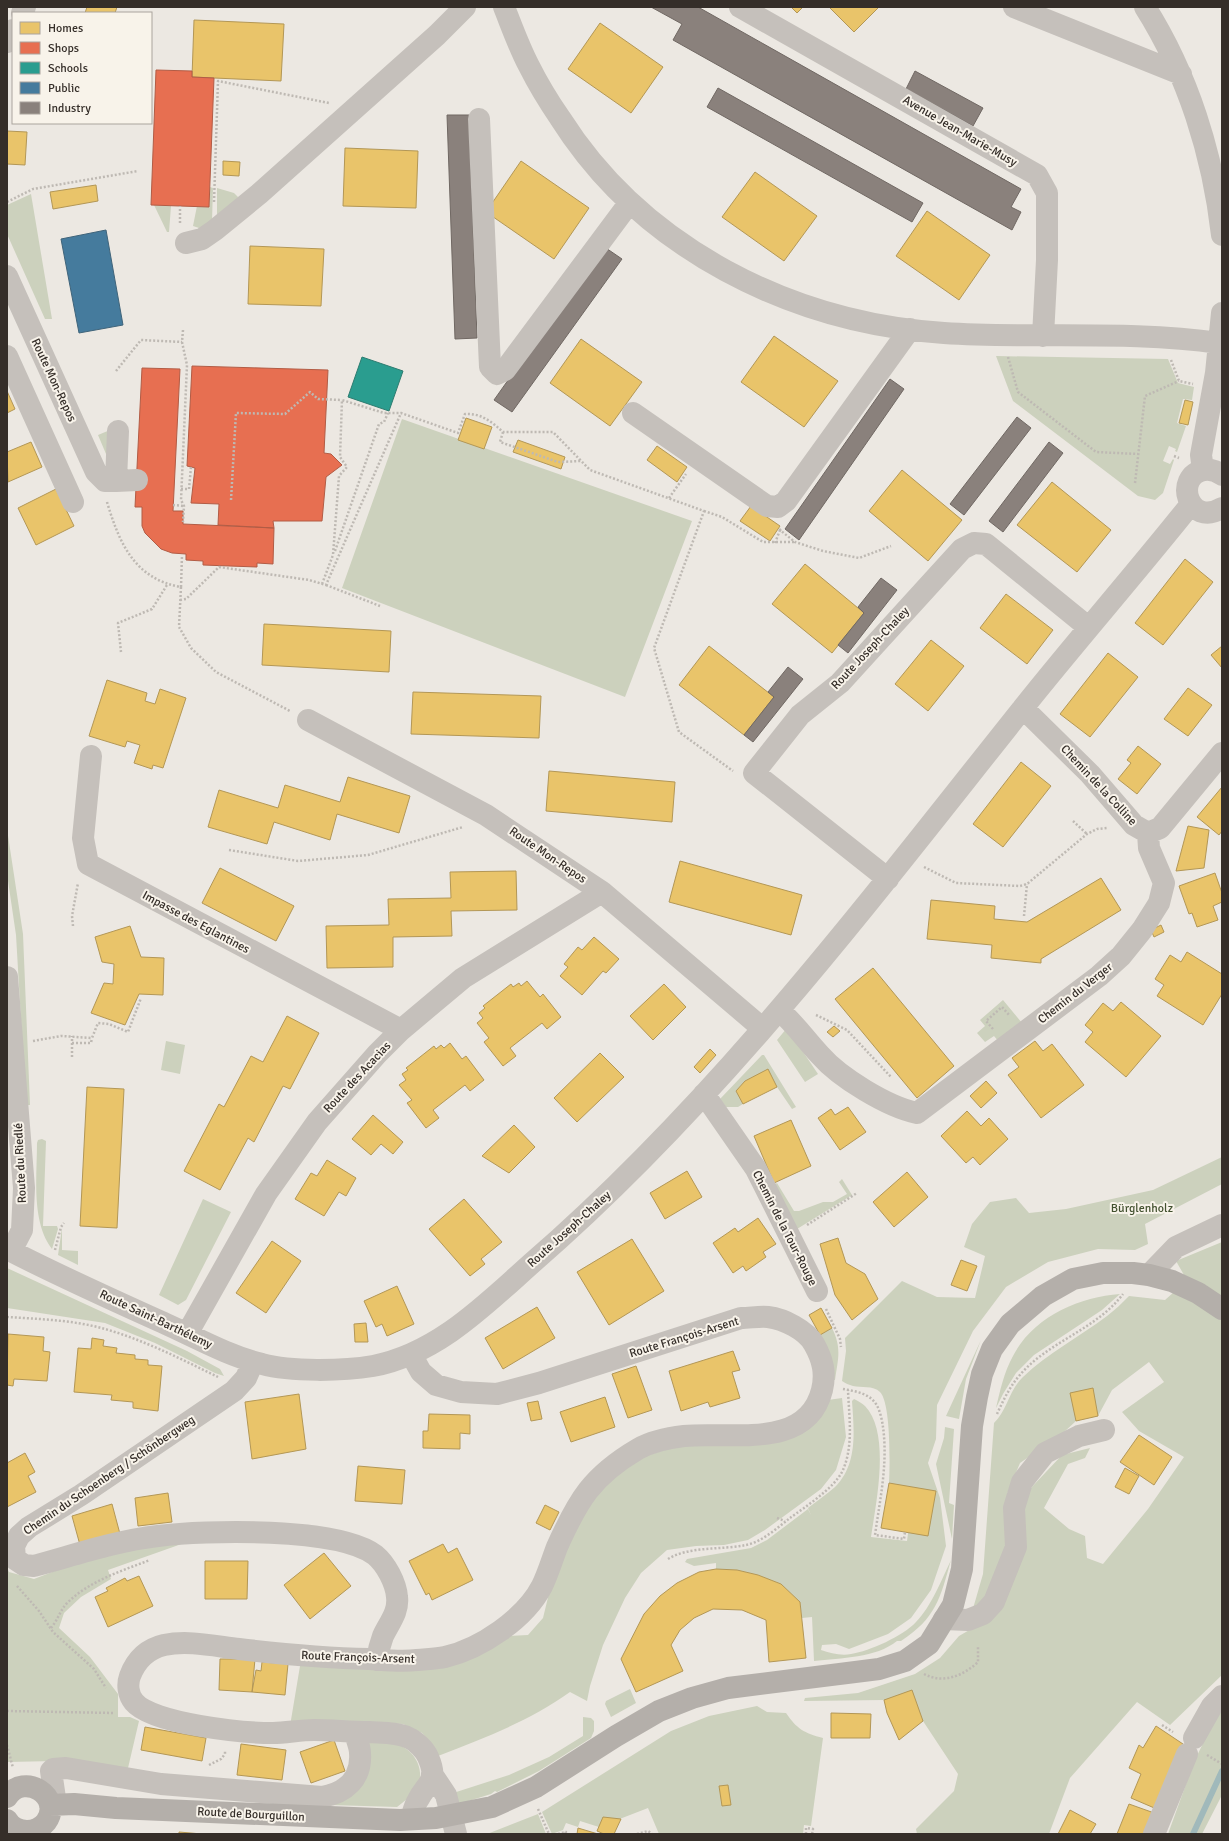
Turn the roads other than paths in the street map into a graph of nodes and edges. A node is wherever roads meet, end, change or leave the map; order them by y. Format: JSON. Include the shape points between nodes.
{"nodes":[{"id":1,"x":465,"y":7,"type":"edge"},
{"id":2,"x":504,"y":7,"type":"edge"},
{"id":3,"x":740,"y":7,"type":"edge"},
{"id":4,"x":1014,"y":7,"type":"edge"},
{"id":5,"x":1145,"y":7,"type":"edge"},
{"id":6,"x":12,"y":32,"type":"edge"},
{"id":7,"x":7,"y":42,"type":"edge"},
{"id":8,"x":1181,"y":74,"type":"junction"},
{"id":9,"x":479,"y":119,"type":"dead end"},
{"id":10,"x":1213,"y":143,"type":"edge"},
{"id":11,"x":630,"y":202,"type":"junction"},
{"id":12,"x":1222,"y":234,"type":"edge"},
{"id":13,"x":186,"y":243,"type":"dead end"},
{"id":14,"x":9,"y":286,"type":"edge"},
{"id":15,"x":1222,"y":313,"type":"edge"},
{"id":16,"x":910,"y":329,"type":"junction"},
{"id":17,"x":1043,"y":336,"type":"junction"},
{"id":18,"x":1219,"y":343,"type":"junction"},
{"id":19,"x":7,"y":356,"type":"edge"},
{"id":20,"x":633,"y":413,"type":"dead end"},
{"id":21,"x":118,"y":431,"type":"dead end"},
{"id":22,"x":1212,"y":473,"type":"edge"},
{"id":23,"x":73,"y":502,"type":"dead end"},
{"id":24,"x":1190,"y":504,"type":"junction"},
{"id":25,"x":1222,"y":508,"type":"edge"},
{"id":26,"x":1088,"y":627,"type":"junction"},
{"id":27,"x":1023,"y":708,"type":"junction"},
{"id":28,"x":308,"y":720,"type":"road end"},
{"id":29,"x":1222,"y":753,"type":"edge"},
{"id":30,"x":90,"y":756,"type":"dead end"},
{"id":31,"x":1141,"y":829,"type":"junction"},
{"id":32,"x":888,"y":879,"type":"junction"},
{"id":33,"x":602,"y":892,"type":"junction"},
{"id":34,"x":7,"y":977,"type":"edge"},
{"id":35,"x":779,"y":1010,"type":"junction"},
{"id":36,"x":762,"y":1028,"type":"junction"},
{"id":37,"x":401,"y":1030,"type":"junction"},
{"id":38,"x":704,"y":1094,"type":"junction"},
{"id":39,"x":1222,"y":1225,"type":"edge"},
{"id":40,"x":9,"y":1250,"type":"edge"},
{"id":41,"x":1141,"y":1274,"type":"junction"},
{"id":42,"x":817,"y":1290,"type":"road end"},
{"id":43,"x":1222,"y":1309,"type":"edge"},
{"id":44,"x":187,"y":1334,"type":"junction"},
{"id":45,"x":411,"y":1354,"type":"junction"},
{"id":46,"x":253,"y":1362,"type":"junction"},
{"id":47,"x":312,"y":1369,"type":"joint"},
{"id":48,"x":1104,"y":1430,"type":"dead end"},
{"id":49,"x":944,"y":1619,"type":"junction"},
{"id":50,"x":377,"y":1660,"type":"junction"},
{"id":51,"x":1222,"y":1696,"type":"edge"},
{"id":52,"x":355,"y":1732,"type":"junction"},
{"id":53,"x":432,"y":1774,"type":"junction"},
{"id":54,"x":7,"y":1797,"type":"edge"},
{"id":55,"x":53,"y":1805,"type":"junction"},
{"id":56,"x":411,"y":1819,"type":"junction"},
{"id":57,"x":7,"y":1820,"type":"edge"},
{"id":58,"x":454,"y":1825,"type":"edge"},
{"id":59,"x":32,"y":1833,"type":"edge"},
{"id":60,"x":1154,"y":1834,"type":"edge"}],
"edges":[{"from":1,"to":13,"type":"street","via":[[259,194],[202,239]]},
{"from":2,"to":11,"type":"street","via":[[529,66],[561,120],[598,169]]},
{"from":3,"to":17,"type":"street","name":"Avenue Jean-Marie-Musy","via":[[1037,175],[1047,193]]},
{"from":4,"to":8,"type":"street"},
{"from":5,"to":8,"type":"street"},
{"from":6,"to":7,"type":"street"},
{"from":8,"to":10,"type":"street"},
{"from":9,"to":11,"type":"street","via":[[490,367],[497,374],[505,370]]},
{"from":10,"to":12,"type":"street","via":[[1214,183]]},
{"from":11,"to":16,"type":"street","via":[[689,250],[749,284],[783,299],[824,312],[864,323]]},
{"from":14,"to":21,"type":"street","name":"Route Mon-Repos","via":[[96,472],[119,481]]},
{"from":15,"to":18,"type":"street"},
{"from":16,"to":17,"type":"street","via":[[943,333]]},
{"from":16,"to":20,"type":"street","via":[[786,502],[778,507],[767,506]]},
{"from":17,"to":18,"type":"street","via":[[1102,336]]},
{"from":18,"to":22,"type":"street","via":[[1202,455]]},
{"from":19,"to":23,"type":"street"},
{"from":22,"to":24,"type":"street","via":[[1191,478],[1187,498]]},
{"from":24,"to":25,"type":"street","via":[[1202,512],[1209,513]]},
{"from":24,"to":26,"type":"street","name":"Route Joseph-Chaley"},
{"from":26,"to":27,"type":"street","name":"Route Joseph-Chaley"},
{"from":26,"to":32,"type":"street","name":"Route Joseph-Chaley","via":[[986,544],[974,543],[962,549],[840,683],[800,715],[782,736],[754,773]]},
{"from":27,"to":31,"type":"street","name":"Chemin de la Colline"},
{"from":27,"to":32,"type":"street","name":"Route Joseph-Chaley"},
{"from":28,"to":33,"type":"street","name":"Route Mon-Repos","via":[[486,815]]},
{"from":29,"to":31,"type":"street","name":"Chemin de la Colline","via":[[1160,828]]},
{"from":30,"to":37,"type":"street","name":"Impasse des Eglantines","via":[[84,838],[88,864]]},
{"from":31,"to":35,"type":"street","name":"Chemin du Verger","via":[[1164,883],[1159,903],[1142,930],[1121,956],[1099,976],[917,1112],[905,1110],[868,1092],[834,1069],[820,1056],[796,1025]]},
{"from":32,"to":35,"type":"street","name":"Route Joseph-Chaley"},
{"from":33,"to":36,"type":"street","name":"Route Mon-Repos"},
{"from":33,"to":37,"type":"street","name":"Route des Acacias","via":[[463,978]]},
{"from":34,"to":40,"type":"street","name":"Route du Riedlé","via":[[24,1188],[22,1230]]},
{"from":35,"to":36,"type":"street","name":"Route Joseph-Chaley"},
{"from":36,"to":38,"type":"street","name":"Route Joseph-Chaley"},
{"from":37,"to":44,"type":"street","name":"Route des Acacias","via":[[376,1054],[317,1122],[266,1194]]},
{"from":38,"to":42,"type":"street","name":"Chemin de la Tour-Rouge","via":[[756,1169]]},
{"from":38,"to":45,"type":"street","name":"Route Joseph-Chaley","via":[[626,1177],[556,1242],[472,1316],[444,1336]]},
{"from":39,"to":41,"type":"street","via":[[1176,1247]]},
{"from":40,"to":44,"type":"street","name":"Route Saint-Barthélemy"},
{"from":41,"to":43,"type":"main road","name":"Route de Bourguillon","via":[[1172,1281],[1198,1293]]},
{"from":41,"to":49,"type":"main road","name":"Route de Bourguillon","via":[[1103,1273],[1073,1279],[1043,1296],[1010,1324],[992,1349],[982,1374],[972,1426],[962,1570],[953,1605]]},
{"from":44,"to":46,"type":"street","name":"Route Saint-Barthélemy"},
{"from":45,"to":47,"type":"street","name":"Route Joseph-Chaley","via":[[370,1366]]},
{"from":45,"to":50,"type":"street","name":"Route François-Arsent","via":[[421,1372],[436,1386],[461,1392],[497,1394],[741,1318],[770,1317],[794,1326],[812,1340],[823,1362],[824,1376],[821,1394],[813,1410],[797,1424],[785,1430],[754,1435],[686,1436],[651,1442],[601,1474],[580,1500],[541,1588],[526,1608],[504,1629],[446,1657],[411,1661]]},
{"from":46,"to":47,"type":"street","name":"Route Saint-Barthélemy","via":[[282,1368]]},
{"from":46,"to":50,"type":"street","name":"Chemin du Schoenberg / Schönbergweg","via":[[246,1378],[234,1391],[81,1495],[29,1527],[19,1536],[14,1546],[15,1560],[24,1565],[34,1566],[105,1546],[158,1536],[240,1531],[316,1537],[350,1543],[375,1555],[389,1573],[397,1597],[396,1612],[384,1635]]},
{"from":48,"to":49,"type":"street","via":[[1079,1436],[1046,1453],[1022,1482],[1014,1508],[1016,1547],[994,1602],[984,1614],[968,1620]]},
{"from":49,"to":58,"type":"main road","name":"Route de Bourguillon","via":[[929,1644],[906,1661],[879,1669],[728,1688],[659,1711],[536,1787]]},
{"from":50,"to":52,"type":"street","name":"Route François-Arsent","via":[[322,1658],[185,1643],[161,1646],[142,1655],[130,1674],[129,1695],[134,1703],[143,1710],[182,1723],[272,1733],[310,1730]]},
{"from":51,"to":60,"type":"street","via":[[1212,1706],[1191,1746]]},
{"from":52,"to":53,"type":"street","name":"Route François-Arsent","via":[[392,1733],[410,1738],[428,1756]]},
{"from":52,"to":55,"type":"street","via":[[360,1752],[359,1770],[346,1788],[336,1794],[322,1797],[161,1784],[66,1768],[51,1771]]},
{"from":53,"to":56,"type":"street","via":[[431,1782],[416,1802]]},
{"from":53,"to":58,"type":"street","name":"Route François-Arsent","via":[[446,1795]]},
{"from":54,"to":55,"type":"main road","via":[[15,1788],[30,1785],[43,1792]]},
{"from":55,"to":56,"type":"main road","name":"Route de Bourguillon"},
{"from":55,"to":59,"type":"main road","via":[[48,1819]]},
{"from":56,"to":58,"type":"main road","name":"Route de Bourguillon"},
{"from":57,"to":59,"type":"main road","via":[[15,1828]]}]}
